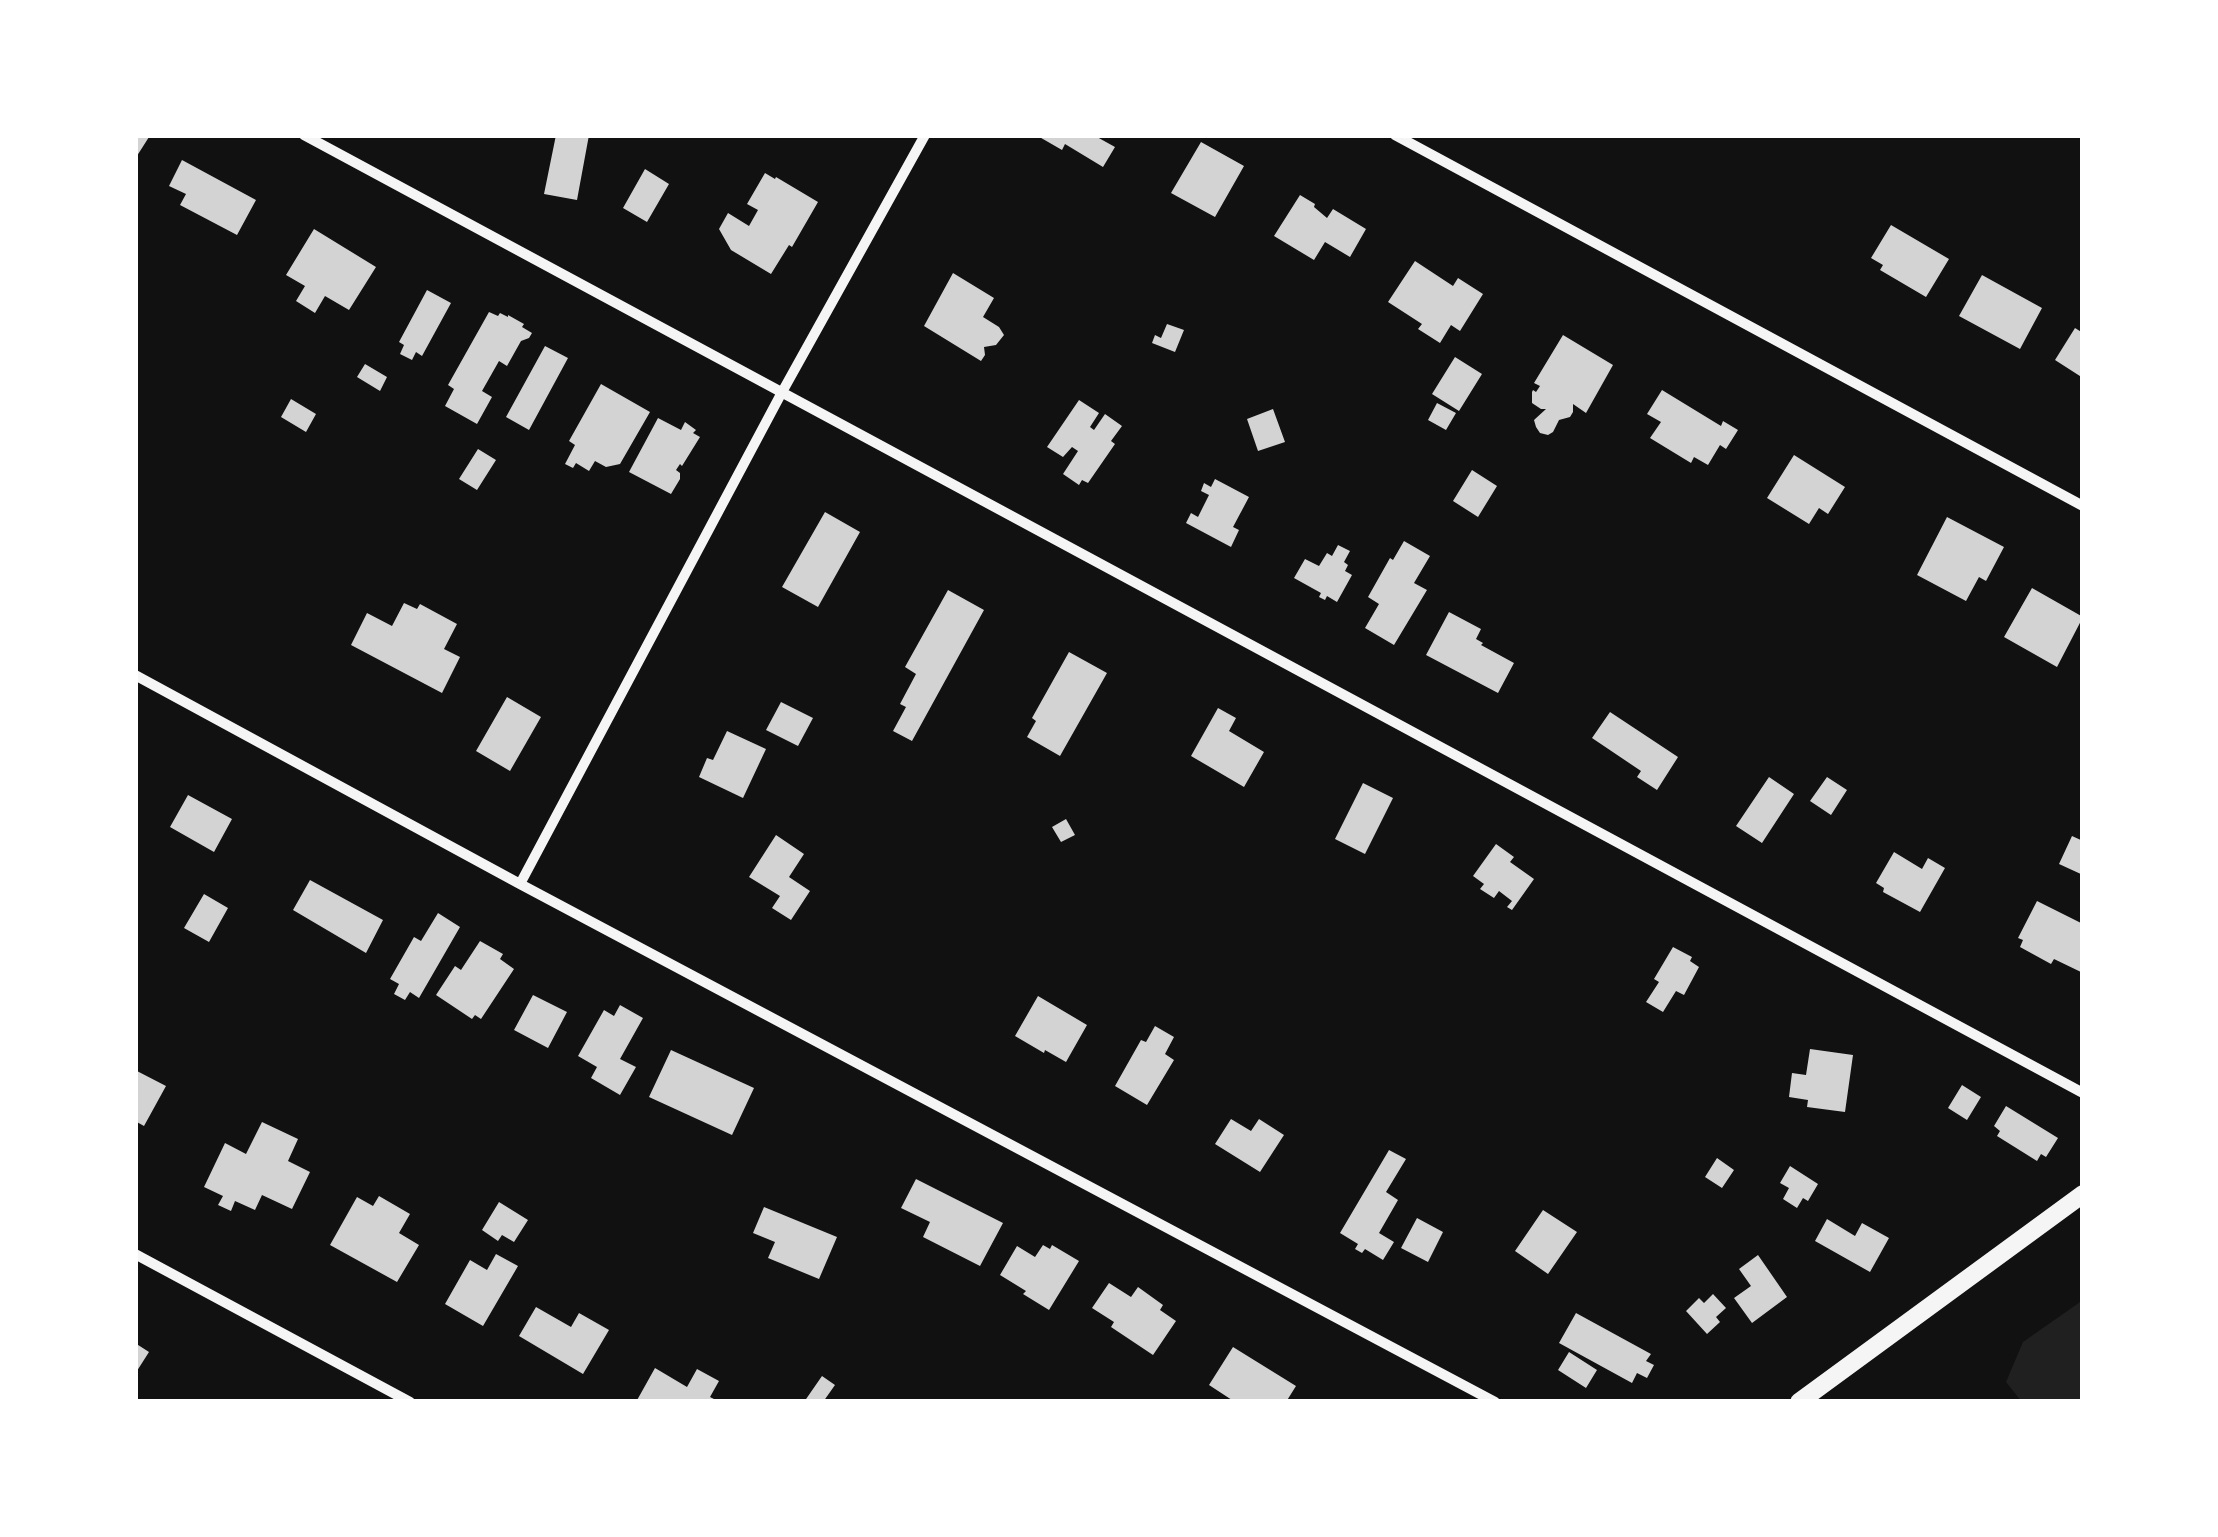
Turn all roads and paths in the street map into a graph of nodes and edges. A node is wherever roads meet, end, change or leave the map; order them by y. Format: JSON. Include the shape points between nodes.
{"nodes":[{"id":1,"x":304,"y":135,"type":"edge"},
{"id":2,"x":925,"y":135,"type":"edge"},
{"id":3,"x":1395,"y":135,"type":"edge"},
{"id":4,"x":781,"y":394,"type":"junction"},
{"id":5,"x":2083,"y":506,"type":"edge"},
{"id":6,"x":135,"y":675,"type":"edge"},
{"id":7,"x":520,"y":884,"type":"junction"},
{"id":8,"x":2083,"y":1093,"type":"edge"},
{"id":9,"x":2083,"y":1194,"type":"edge"},
{"id":10,"x":135,"y":1254,"type":"edge"},
{"id":11,"x":410,"y":1402,"type":"edge"},
{"id":12,"x":1495,"y":1402,"type":"edge"},
{"id":13,"x":1799,"y":1402,"type":"edge"}],
"edges":[{"from":1,"to":4,"type":"street"},
{"from":2,"to":4,"type":"street"},
{"from":3,"to":5,"type":"street"},
{"from":4,"to":7,"type":"street"},
{"from":4,"to":8,"type":"street"},
{"from":6,"to":7,"type":"street"},
{"from":7,"to":12,"type":"street"},
{"from":9,"to":13,"type":"street"},
{"from":10,"to":11,"type":"street"}]}
